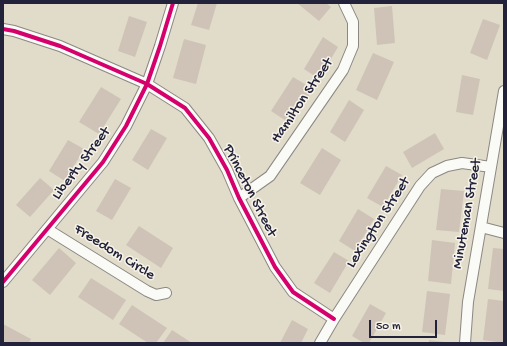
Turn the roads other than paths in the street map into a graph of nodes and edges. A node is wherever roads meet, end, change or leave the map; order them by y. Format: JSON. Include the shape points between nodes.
{"nodes":[{"id":1,"x":173,"y":3,"type":"edge"},
{"id":2,"x":344,"y":3,"type":"edge"},
{"id":3,"x":3,"y":29,"type":"edge"},
{"id":4,"x":147,"y":84,"type":"junction"},
{"id":5,"x":504,"y":91,"type":"edge"},
{"id":6,"x":503,"y":105,"type":"edge"},
{"id":7,"x":491,"y":167,"type":"junction"},
{"id":8,"x":239,"y":198,"type":"junction"},
{"id":9,"x":481,"y":227,"type":"junction"},
{"id":10,"x":47,"y":229,"type":"junction"},
{"id":11,"x":504,"y":233,"type":"edge"},
{"id":12,"x":3,"y":282,"type":"edge"},
{"id":13,"x":166,"y":293,"type":"dead end"},
{"id":14,"x":334,"y":319,"type":"junction"},
{"id":15,"x":320,"y":343,"type":"edge"},
{"id":16,"x":465,"y":343,"type":"edge"}],
"edges":[{"from":1,"to":4,"type":"street","name":"Liberty Street"},
{"from":2,"to":8,"type":"street","name":"Hamilton Street","via":[[353,22],[353,46],[343,70],[270,176]]},
{"from":3,"to":4,"type":"street","name":"Princeton Street","via":[[60,46]]},
{"from":4,"to":8,"type":"street","name":"Princeton Street","via":[[185,108],[208,138],[227,170]]},
{"from":4,"to":10,"type":"street","name":"Liberty Street","via":[[126,126],[103,162]]},
{"from":5,"to":6,"type":"street","name":"Minuteman Street"},
{"from":6,"to":7,"type":"street","name":"Minuteman Street"},
{"from":7,"to":9,"type":"street","name":"Minuteman Street"},
{"from":7,"to":14,"type":"street","name":"Lexington Street","via":[[462,163],[432,173],[420,186]]},
{"from":8,"to":14,"type":"street","name":"Princeton Street","via":[[275,268],[292,292]]},
{"from":9,"to":11,"type":"street"},
{"from":9,"to":16,"type":"street","name":"Minuteman Street","via":[[468,302]]},
{"from":10,"to":12,"type":"street","name":"Liberty Street"},
{"from":10,"to":13,"type":"street","name":"Freedom Circle","via":[[147,292],[156,295]]},
{"from":14,"to":15,"type":"street","name":"Lexington Street"}]}
